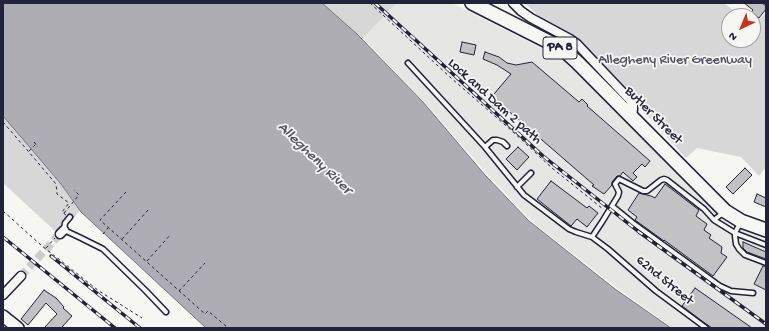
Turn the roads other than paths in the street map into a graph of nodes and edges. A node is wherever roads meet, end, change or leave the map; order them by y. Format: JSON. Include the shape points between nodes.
{"nodes":[{"id":1,"x":472,"y":3,"type":"edge"},
{"id":2,"x":513,"y":3,"type":"edge"},
{"id":3,"x":408,"y":63,"type":"dead end"},
{"id":4,"x":632,"y":117,"type":"junction"},
{"id":5,"x":507,"y":146,"type":"dead end"},
{"id":6,"x":485,"y":147,"type":"junction"},
{"id":7,"x":530,"y":173,"type":"dead end"},
{"id":8,"x":517,"y":187,"type":"junction"},
{"id":9,"x":612,"y":206,"type":"junction"},
{"id":10,"x":725,"y":211,"type":"junction"},
{"id":11,"x":70,"y":217,"type":"road end"},
{"id":12,"x":714,"y":220,"type":"junction"},
{"id":13,"x":738,"y":227,"type":"junction"},
{"id":14,"x":766,"y":230,"type":"edge"},
{"id":15,"x":592,"y":237,"type":"junction"},
{"id":16,"x":766,"y":245,"type":"edge"},
{"id":17,"x":766,"y":263,"type":"edge"},
{"id":18,"x":21,"y":276,"type":"tunnel mouth"},
{"id":19,"x":752,"y":293,"type":"dead end"},
{"id":20,"x":3,"y":296,"type":"edge"},
{"id":21,"x":166,"y":312,"type":"dead end"},
{"id":22,"x":3,"y":316,"type":"edge"},
{"id":23,"x":18,"y":328,"type":"edge"},
{"id":24,"x":706,"y":328,"type":"edge"}],
"edges":[{"from":1,"to":4,"type":"highway","name":"Butler Street","number":"PA 8","via":[[567,53]]},
{"from":2,"to":4,"type":"street","via":[[531,18],[577,44],[629,99],[633,106]]},
{"from":3,"to":6,"type":"lane","name":"62nd Street"},
{"from":4,"to":10,"type":"highway","name":"Butler Street","number":"PA 8"},
{"from":5,"to":6,"type":"lane","via":[[503,142],[493,140]]},
{"from":6,"to":8,"type":"lane","name":"62nd Street"},
{"from":7,"to":8,"type":"lane"},
{"from":8,"to":15,"type":"lane","name":"62nd Street","via":[[568,229]]},
{"from":9,"to":12,"type":"lane","via":[[618,196],[615,184],[619,179],[643,191],[664,179],[704,209]]},
{"from":9,"to":15,"type":"lane"},
{"from":9,"to":19,"type":"lane","via":[[720,286],[731,291]]},
{"from":10,"to":12,"type":"lane"},
{"from":10,"to":13,"type":"highway","name":"Butler Street","number":"PA 8"},
{"from":11,"to":21,"type":"lane","via":[[61,233],[81,238],[102,249]]},
{"from":12,"to":13,"type":"lane"},
{"from":13,"to":14,"type":"highway","name":"Butler Street","number":"PA 8"},
{"from":13,"to":16,"type":"lane"},
{"from":13,"to":17,"type":"lane","via":[[735,236],[741,252]]},
{"from":15,"to":24,"type":"lane","name":"62nd Street","via":[[656,291]]},
{"from":18,"to":20,"type":"street"},
{"from":22,"to":23,"type":"main road"}]}
